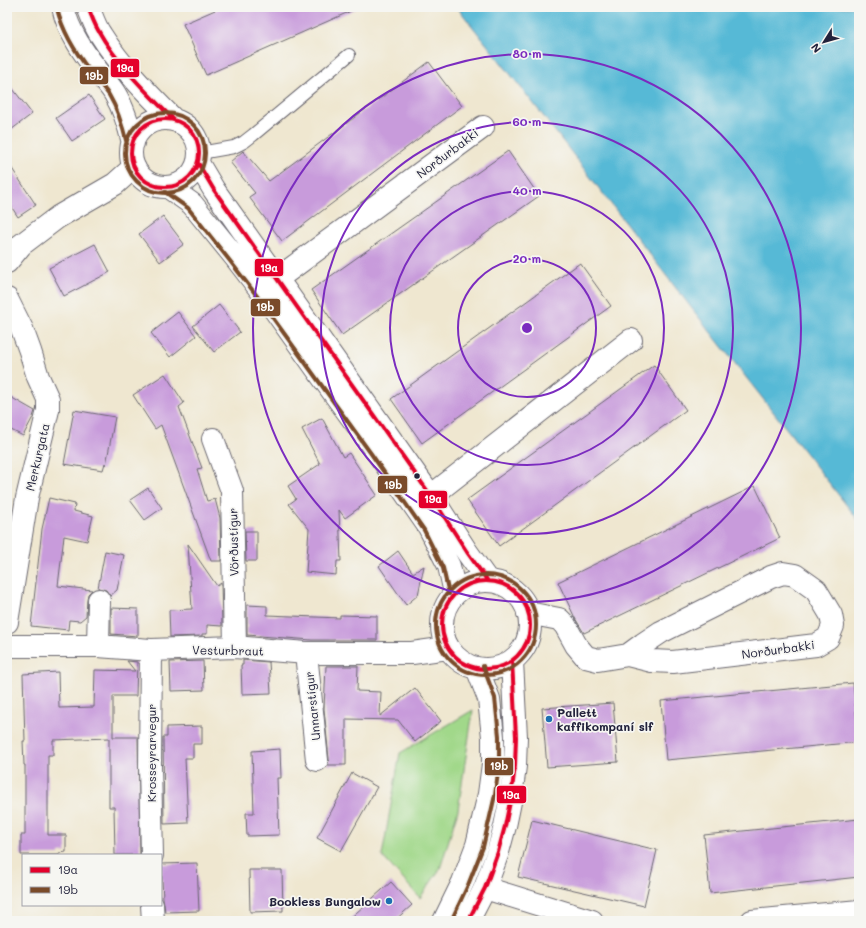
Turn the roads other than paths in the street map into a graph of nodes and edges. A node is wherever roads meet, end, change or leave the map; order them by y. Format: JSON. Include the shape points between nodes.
{"nodes":[{"id":1,"x":63,"y":7,"type":"edge"},
{"id":2,"x":88,"y":7,"type":"edge"},
{"id":3,"x":349,"y":56,"type":"dead end"},
{"id":4,"x":174,"y":120,"type":"junction"},
{"id":5,"x":482,"y":128,"type":"dead end"},
{"id":6,"x":133,"y":143,"type":"junction"},
{"id":7,"x":199,"y":158,"type":"junction"},
{"id":8,"x":134,"y":167,"type":"junction"},
{"id":9,"x":168,"y":187,"type":"junction"},
{"id":10,"x":7,"y":262,"type":"edge"},
{"id":11,"x":277,"y":280,"type":"junction"},
{"id":12,"x":7,"y":298,"type":"edge"},
{"id":13,"x":631,"y":340,"type":"dead end"},
{"id":14,"x":213,"y":439,"type":"dead end"},
{"id":15,"x":431,"y":496,"type":"junction"},
{"id":16,"x":487,"y":580,"type":"junction"},
{"id":17,"x":455,"y":592,"type":"junction"},
{"id":18,"x":99,"y":600,"type":"dead end"},
{"id":19,"x":528,"y":613,"type":"junction"},
{"id":20,"x":7,"y":622,"type":"edge"},
{"id":21,"x":7,"y":646,"type":"edge"},
{"id":22,"x":98,"y":646,"type":"junction"},
{"id":23,"x":235,"y":647,"type":"junction"},
{"id":24,"x":448,"y":648,"type":"junction"},
{"id":25,"x":151,"y":650,"type":"junction"},
{"id":26,"x":306,"y":653,"type":"junction"},
{"id":27,"x":628,"y":655,"type":"junction"},
{"id":28,"x":512,"y":661,"type":"junction"},
{"id":29,"x":477,"y":668,"type":"junction"},
{"id":30,"x":317,"y":760,"type":"dead end"},
{"id":31,"x":152,"y":854,"type":"edge"},
{"id":32,"x":485,"y":888,"type":"junction"},
{"id":33,"x":152,"y":906,"type":"edge"},
{"id":34,"x":859,"y":911,"type":"edge"},
{"id":35,"x":153,"y":921,"type":"edge"},
{"id":36,"x":444,"y":921,"type":"edge"},
{"id":37,"x":468,"y":921,"type":"edge"},
{"id":38,"x":592,"y":921,"type":"edge"},
{"id":39,"x":752,"y":921,"type":"edge"}],
"edges":[{"from":1,"to":6,"type":"street","via":[[80,46],[118,99]]},
{"from":2,"to":4,"type":"street","via":[[100,34],[119,60]]},
{"from":3,"to":7,"type":"lane","via":[[244,142]]},
{"from":4,"to":6,"type":"street","via":[[164,119],[149,123],[137,134]]},
{"from":4,"to":7,"type":"street","via":[[193,132],[198,142]]},
{"from":5,"to":11,"type":"street","name":"Norðurbakki"},
{"from":6,"to":8,"type":"street","via":[[131,151]]},
{"from":7,"to":9,"type":"street","via":[[190,177],[176,186]]},
{"from":7,"to":11,"type":"street","via":[[214,190]]},
{"from":8,"to":9,"type":"street","via":[[148,182]]},
{"from":8,"to":10,"type":"street","via":[[115,184],[58,217],[20,245]]},
{"from":9,"to":17,"type":"street","via":[[192,204],[235,257],[377,452],[429,528],[449,566]]},
{"from":11,"to":15,"type":"street"},
{"from":12,"to":20,"type":"street","name":"Merkurgata","via":[[22,329],[48,399],[48,410],[27,498]]},
{"from":13,"to":15,"type":"street"},
{"from":14,"to":23,"type":"street","name":"Vörðustígur","via":[[232,491]]},
{"from":15,"to":16,"type":"street"},
{"from":16,"to":17,"type":"street","via":[[470,583]]},
{"from":16,"to":19,"type":"street","via":[[500,582],[513,590],[520,596]]},
{"from":17,"to":24,"type":"street","via":[[446,605],[441,619],[442,634]]},
{"from":18,"to":22,"type":"street"},
{"from":19,"to":27,"type":"street","name":"Norðurbakki","via":[[559,619],[586,657],[598,660]]},
{"from":19,"to":28,"type":"street","via":[[528,640]]},
{"from":21,"to":22,"type":"street","name":"Vesturbraut"},
{"from":22,"to":25,"type":"street","name":"Vesturbraut"},
{"from":23,"to":25,"type":"street","name":"Vesturbraut"},
{"from":23,"to":26,"type":"street","name":"Vesturbraut"},
{"from":24,"to":26,"type":"street","name":"Vesturbraut","via":[[412,654]]},
{"from":24,"to":29,"type":"street","via":[[461,661]]},
{"from":25,"to":31,"type":"street","name":"Krosseyrarvegur"},
{"from":26,"to":30,"type":"street","name":"Unnarstígur"},
{"from":27,"to":27,"type":"street","name":"Norðurbakki","via":[[652,661],[673,662],[816,645],[828,638],[834,626],[831,615],[816,590],[795,575],[783,572],[661,632]]},
{"from":28,"to":29,"type":"street","via":[[495,668]]},
{"from":28,"to":32,"type":"street","via":[[515,766],[505,826]]},
{"from":29,"to":36,"type":"street","via":[[489,699],[493,764],[477,845]]},
{"from":32,"to":37,"type":"street"},
{"from":32,"to":38,"type":"street"},
{"from":33,"to":35,"type":"street"},
{"from":34,"to":39,"type":"street"}]}
